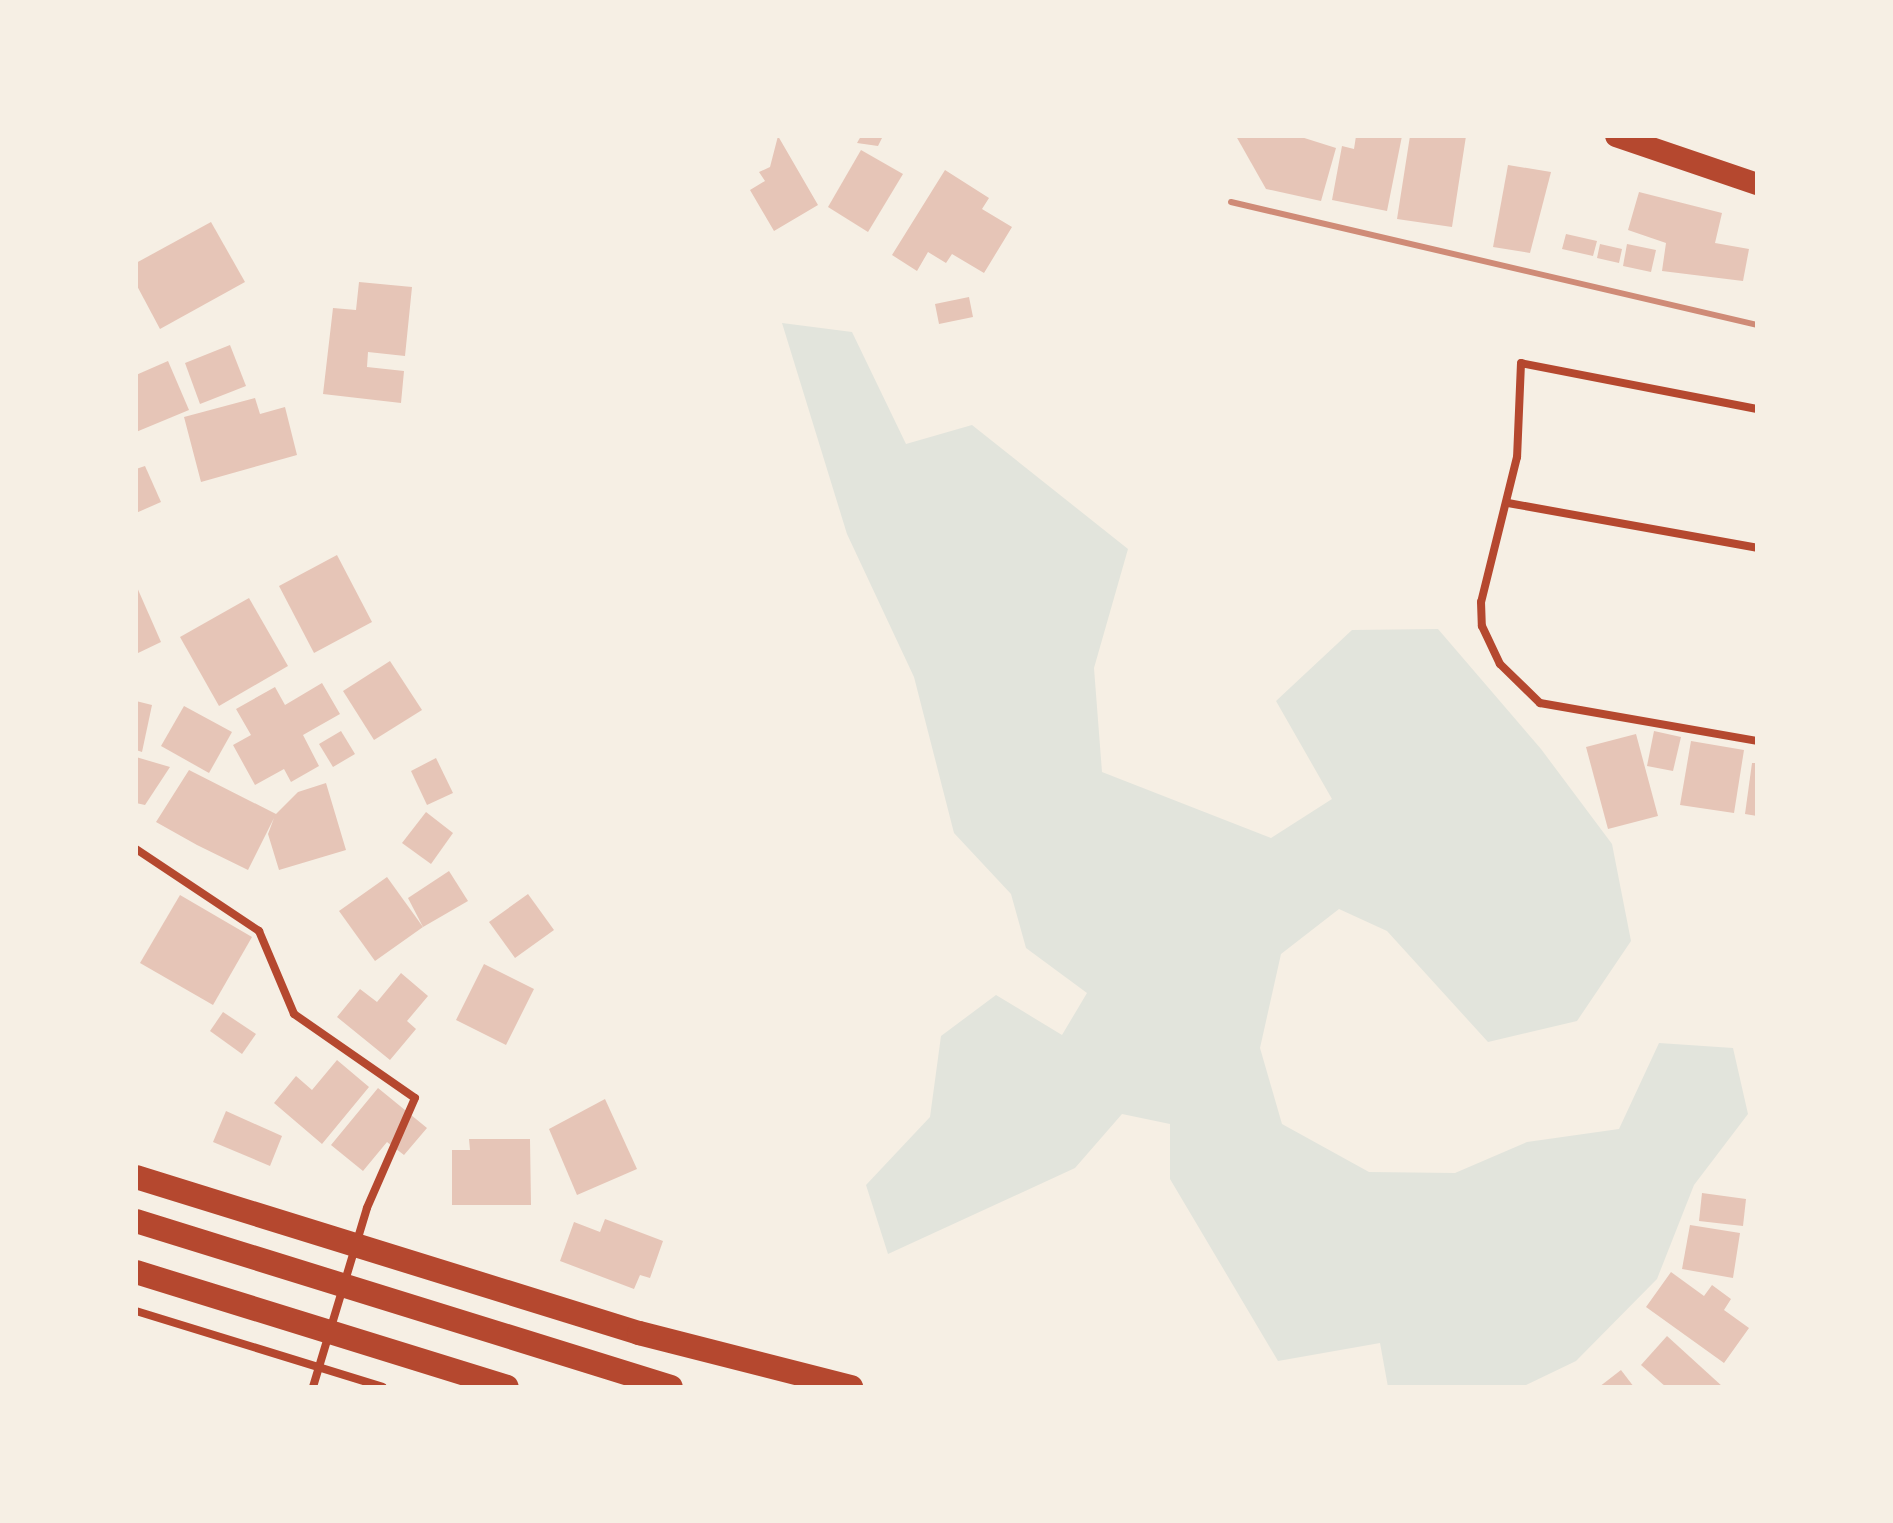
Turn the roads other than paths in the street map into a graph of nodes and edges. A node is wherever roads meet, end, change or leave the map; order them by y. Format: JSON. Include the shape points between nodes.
{"nodes":[{"id":1,"x":1616,"y":136,"type":"edge"},
{"id":2,"x":1757,"y":184,"type":"edge"},
{"id":3,"x":1757,"y":409,"type":"edge"},
{"id":4,"x":1508,"y":503,"type":"junction"},
{"id":5,"x":1757,"y":548,"type":"edge"},
{"id":6,"x":1757,"y":741,"type":"edge"},
{"id":7,"x":136,"y":849,"type":"edge"},
{"id":8,"x":136,"y":1177,"type":"edge"},
{"id":9,"x":136,"y":1221,"type":"edge"},
{"id":10,"x":136,"y":1272,"type":"edge"},
{"id":11,"x":136,"y":1311,"type":"edge"},
{"id":12,"x":320,"y":1367,"type":"junction"},
{"id":13,"x":313,"y":1387,"type":"edge"},
{"id":14,"x":383,"y":1387,"type":"edge"},
{"id":15,"x":507,"y":1387,"type":"edge"},
{"id":16,"x":671,"y":1387,"type":"edge"},
{"id":17,"x":851,"y":1387,"type":"edge"}],
"edges":[{"from":1,"to":2,"type":"highway"},
{"from":3,"to":4,"type":"street","via":[[1521,363]]},
{"from":4,"to":5,"type":"street"},
{"from":4,"to":6,"type":"street","via":[[1481,602],[1482,626],[1500,664],[1540,703]]},
{"from":7,"to":12,"type":"street","via":[[259,931],[294,1014],[415,1098],[367,1208]]},
{"from":8,"to":17,"type":"highway","via":[[639,1333]]},
{"from":9,"to":16,"type":"highway"},
{"from":10,"to":15,"type":"highway"},
{"from":11,"to":12,"type":"street"},
{"from":12,"to":13,"type":"street"},
{"from":12,"to":14,"type":"street"}]}
